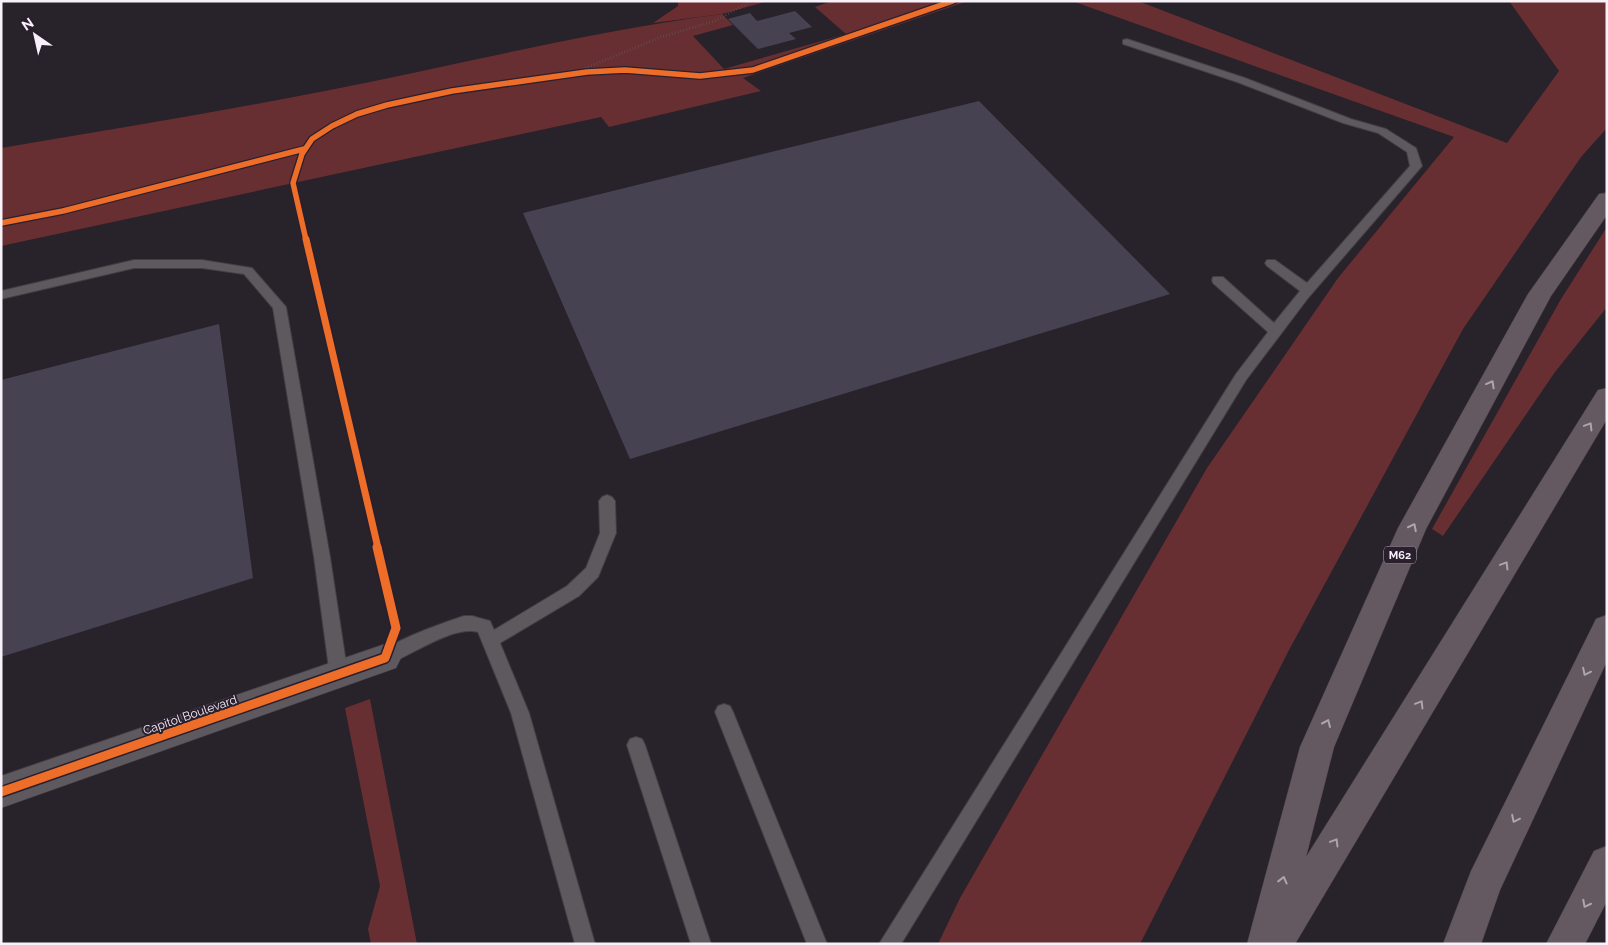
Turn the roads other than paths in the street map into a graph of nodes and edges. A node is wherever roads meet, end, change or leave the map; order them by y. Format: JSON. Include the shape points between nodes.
{"nodes":[{"id":1,"x":1127,"y":42,"type":"dead end"},
{"id":2,"x":1607,"y":199,"type":"edge"},
{"id":3,"x":1272,"y":263,"type":"dead end"},
{"id":4,"x":1218,"y":280,"type":"dead end"},
{"id":5,"x":1308,"y":290,"type":"junction"},
{"id":6,"x":1,"y":295,"type":"edge"},
{"id":7,"x":1274,"y":330,"type":"junction"},
{"id":8,"x":1607,"y":398,"type":"edge"},
{"id":9,"x":607,"y":501,"type":"dead end"},
{"id":10,"x":1607,"y":628,"type":"edge"},
{"id":11,"x":491,"y":640,"type":"junction"},
{"id":12,"x":385,"y":658,"type":"joint"},
{"id":13,"x":339,"y":676,"type":"junction"},
{"id":14,"x":724,"y":712,"type":"dead end"},
{"id":15,"x":636,"y":745,"type":"dead end"},
{"id":16,"x":1,"y":792,"type":"edge"},
{"id":17,"x":1607,"y":863,"type":"edge"},
{"id":18,"x":585,"y":944,"type":"edge"},
{"id":19,"x":701,"y":944,"type":"edge"},
{"id":20,"x":817,"y":944,"type":"edge"},
{"id":21,"x":889,"y":944,"type":"edge"},
{"id":22,"x":1266,"y":944,"type":"edge"},
{"id":23,"x":1274,"y":944,"type":"edge"},
{"id":24,"x":1462,"y":944,"type":"edge"},
{"id":25,"x":1565,"y":944,"type":"edge"}],
"edges":[{"from":1,"to":5,"type":"lane","via":[[1241,80],[1347,121],[1382,130],[1412,150],[1416,166]]},
{"from":22,"to":2,"type":"highway","number":"M62","one_way":true,"via":[[1317,747],[1412,528],[1540,294]]},
{"from":3,"to":5,"type":"lane"},
{"from":4,"to":7,"type":"lane"},
{"from":5,"to":7,"type":"lane"},
{"from":6,"to":13,"type":"lane","via":[[134,264],[202,264],[248,271],[279,307]]},
{"from":7,"to":21,"type":"lane","via":[[1241,377]]},
{"from":23,"to":8,"type":"highway","one_way":true},
{"from":9,"to":11,"type":"lane","via":[[608,533],[592,572],[573,591]]},
{"from":10,"to":24,"type":"highway","one_way":true,"via":[[1484,884]]},
{"from":11,"to":12,"type":"lane","via":[[484,626],[464,623],[410,644]]},
{"from":11,"to":18,"type":"lane","via":[[520,712]]},
{"from":12,"to":13,"type":"street","name":"Capitol Boulevard"},
{"from":13,"to":16,"type":"street","name":"Capitol Boulevard"},
{"from":14,"to":20,"type":"lane"},
{"from":15,"to":19,"type":"lane"},
{"from":17,"to":25,"type":"highway","one_way":true}]}
